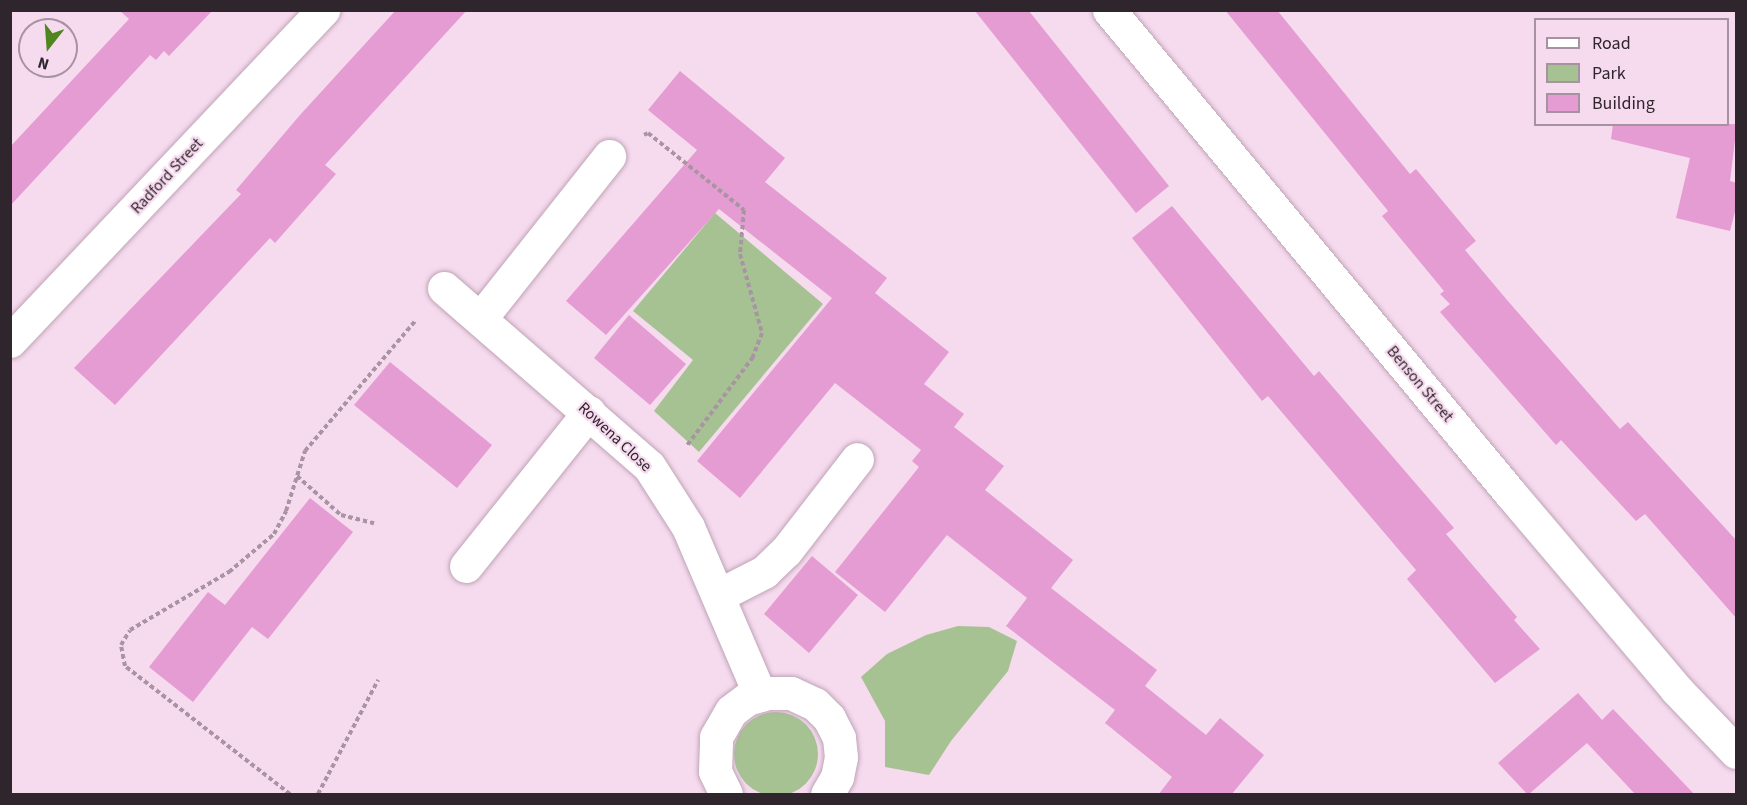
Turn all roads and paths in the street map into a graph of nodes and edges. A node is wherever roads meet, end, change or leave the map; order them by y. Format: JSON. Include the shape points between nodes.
{"nodes":[{"id":1,"x":323,"y":10,"type":"edge"},
{"id":2,"x":1109,"y":10,"type":"edge"},
{"id":3,"x":609,"y":156,"type":"joint"},
{"id":4,"x":444,"y":288,"type":"joint"},
{"id":5,"x":480,"y":319,"type":"junction"},
{"id":6,"x":10,"y":340,"type":"edge"},
{"id":7,"x":589,"y":412,"type":"junction"},
{"id":8,"x":857,"y":459,"type":"dead end"},
{"id":9,"x":297,"y":476,"type":"junction"},
{"id":10,"x":665,"y":491,"type":"junction"},
{"id":11,"x":374,"y":523,"type":"dead end"},
{"id":12,"x":466,"y":566,"type":"dead end"},
{"id":13,"x":719,"y":595,"type":"junction"},
{"id":14,"x":378,"y":680,"type":"dead end"},
{"id":15,"x":760,"y":695,"type":"junction"},
{"id":16,"x":1737,"y":752,"type":"edge"},
{"id":17,"x":720,"y":792,"type":"edge"},
{"id":18,"x":831,"y":793,"type":"edge"},
{"id":19,"x":290,"y":795,"type":"edge"},
{"id":20,"x":318,"y":795,"type":"edge"}],
"edges":[{"from":1,"to":6,"type":"street","name":"Radford Street"},
{"from":2,"to":16,"type":"street","name":"Benson Street","via":[[1510,493],[1676,689]]},
{"from":3,"to":5,"type":"street"},
{"from":3,"to":10,"type":"path","via":[[648,133],[744,210],[740,254],[762,333],[753,357],[687,445]]},
{"from":4,"to":5,"type":"street","name":"Rowena Close"},
{"from":4,"to":9,"type":"path","via":[[305,451]]},
{"from":5,"to":7,"type":"street","name":"Rowena Close"},
{"from":7,"to":10,"type":"street","name":"Rowena Close","via":[[648,466]]},
{"from":7,"to":12,"type":"street"},
{"from":8,"to":13,"type":"street","via":[[786,551],[764,572]]},
{"from":9,"to":11,"type":"path","via":[[341,514]]},
{"from":9,"to":19,"type":"path","via":[[274,534],[257,552],[130,630],[121,645],[125,666]]},
{"from":10,"to":13,"type":"street","name":"Rowena Close","via":[[688,526]]},
{"from":13,"to":15,"type":"street","name":"Rowena Close"},
{"from":14,"to":20,"type":"path"},
{"from":15,"to":17,"type":"street","via":[[731,711],[716,737],[715,771]]},
{"from":15,"to":18,"type":"street","via":[[790,693],[815,704],[829,718],[841,757]]}]}
